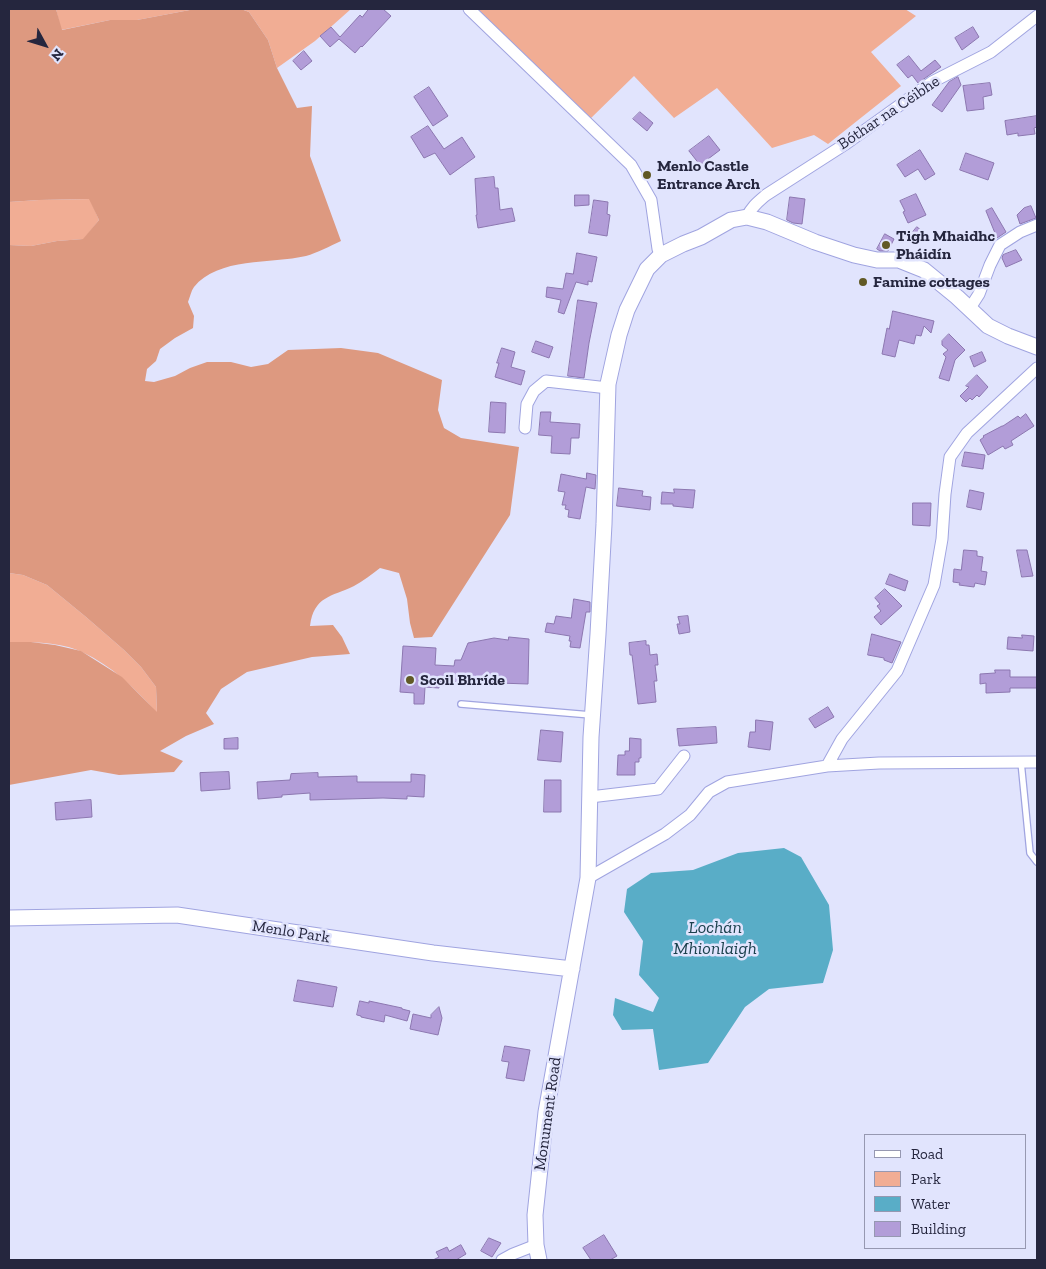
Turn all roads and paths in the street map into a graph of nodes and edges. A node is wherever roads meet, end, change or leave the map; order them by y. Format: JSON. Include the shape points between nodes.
{"nodes":[{"id":1,"x":469,"y":9,"type":"edge"},
{"id":2,"x":1037,"y":16,"type":"edge"},
{"id":3,"x":747,"y":217,"type":"junction"},
{"id":4,"x":1037,"y":225,"type":"edge"},
{"id":5,"x":661,"y":255,"type":"junction"},
{"id":6,"x":970,"y":308,"type":"junction"},
{"id":7,"x":1037,"y":347,"type":"edge"},
{"id":8,"x":1037,"y":368,"type":"edge"},
{"id":9,"x":608,"y":388,"type":"junction"},
{"id":10,"x":524,"y":428,"type":"dead end"},
{"id":11,"x":461,"y":704,"type":"dead end"},
{"id":12,"x":593,"y":716,"type":"junction"},
{"id":13,"x":684,"y":756,"type":"dead end"},
{"id":14,"x":1021,"y":762,"type":"junction"},
{"id":15,"x":1037,"y":762,"type":"edge"},
{"id":16,"x":827,"y":766,"type":"junction"},
{"id":17,"x":590,"y":797,"type":"junction"},
{"id":18,"x":1037,"y":862,"type":"edge"},
{"id":19,"x":588,"y":878,"type":"junction"},
{"id":20,"x":9,"y":918,"type":"edge"},
{"id":21,"x":572,"y":969,"type":"junction"},
{"id":22,"x":537,"y":1253,"type":"edge"},
{"id":23,"x":502,"y":1260,"type":"edge"}],
"edges":[{"from":1,"to":5,"type":"street","via":[[631,165],[651,200]]},
{"from":2,"to":3,"type":"street","name":"Bóthar na Céibhe","via":[[991,52],[932,82],[847,143],[766,195]]},
{"from":3,"to":5,"type":"street","via":[[731,220]]},
{"from":3,"to":6,"type":"street","via":[[854,255],[899,260],[924,270]]},
{"from":4,"to":6,"type":"street","via":[[1000,245]]},
{"from":5,"to":9,"type":"street","name":"Monument Road","via":[[647,269],[627,310]]},
{"from":6,"to":7,"type":"street","via":[[988,326]]},
{"from":8,"to":16,"type":"street","via":[[967,433],[950,457],[934,585],[897,670],[842,739]]},
{"from":9,"to":10,"type":"street","via":[[546,380],[534,391],[527,404]]},
{"from":9,"to":12,"type":"street","name":"Monument Road"},
{"from":11,"to":12,"type":"lane"},
{"from":12,"to":17,"type":"street","name":"Monument Road"},
{"from":13,"to":17,"type":"street","via":[[658,789]]},
{"from":14,"to":15,"type":"street"},
{"from":14,"to":16,"type":"street"},
{"from":14,"to":18,"type":"lane","via":[[1030,853]]},
{"from":16,"to":19,"type":"street","via":[[727,782],[709,792],[690,815],[665,834]]},
{"from":17,"to":19,"type":"street","name":"Monument Road"},
{"from":19,"to":21,"type":"street","name":"Monument Road"},
{"from":20,"to":21,"type":"street","name":"Menlo Park","via":[[177,915],[433,953]]},
{"from":21,"to":22,"type":"street","name":"Monument Road","via":[[546,1112],[535,1215]]},
{"from":22,"to":23,"type":"street","via":[[513,1254]]}]}
